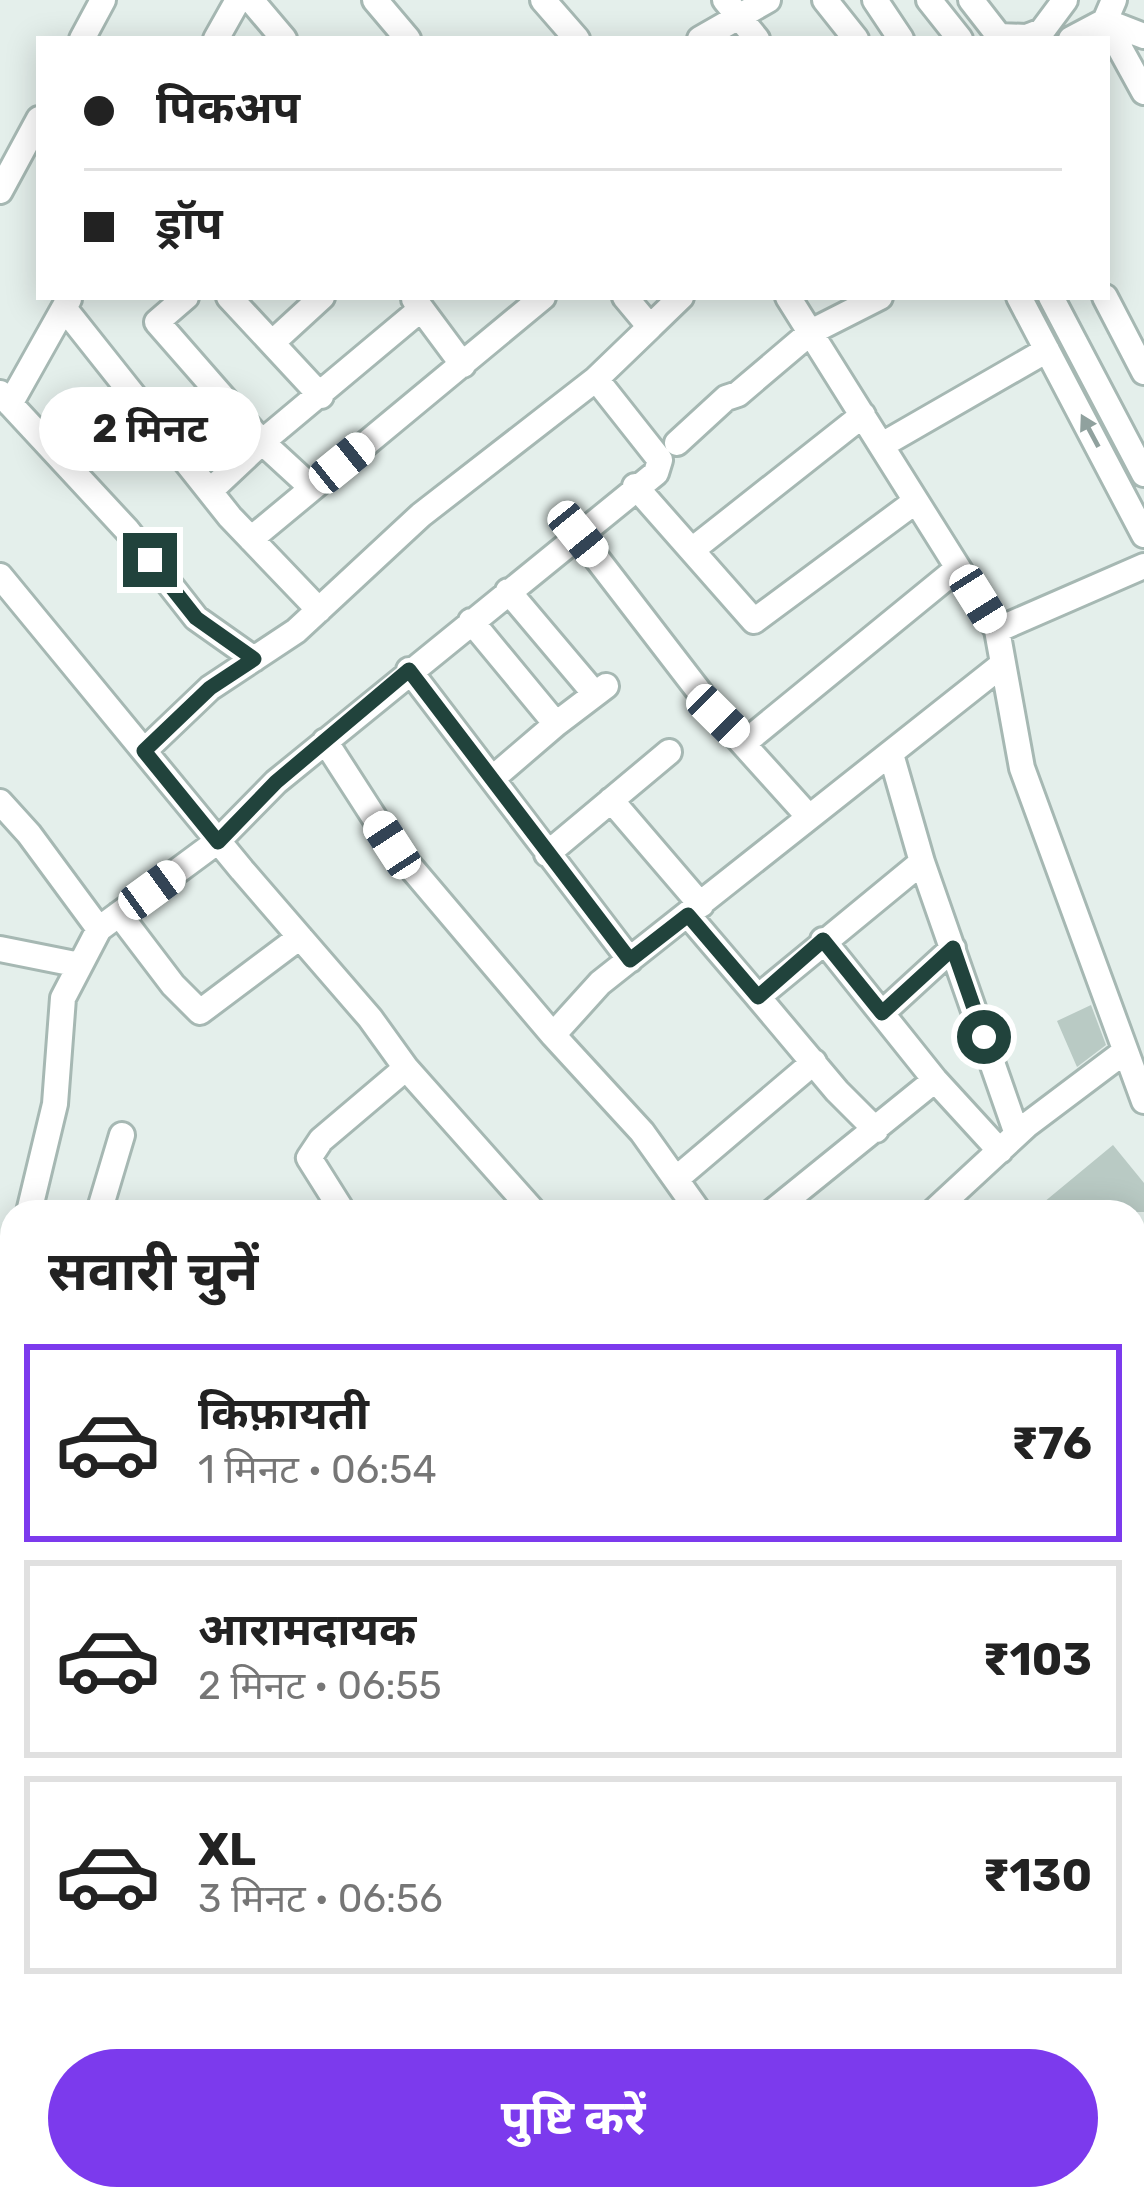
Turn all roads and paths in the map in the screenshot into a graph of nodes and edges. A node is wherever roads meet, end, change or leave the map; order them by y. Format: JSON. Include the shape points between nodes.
{"nodes":[{"id":1,"x":104,"y":0,"type":"edge"},
{"id":2,"x":238,"y":0,"type":"edge"},
{"id":3,"x":251,"y":0,"type":"edge"},
{"id":4,"x":375,"y":0,"type":"edge"},
{"id":5,"x":543,"y":0,"type":"edge"},
{"id":6,"x":768,"y":0,"type":"edge"},
{"id":7,"x":875,"y":0,"type":"edge"},
{"id":8,"x":929,"y":0,"type":"edge"},
{"id":9,"x":971,"y":0,"type":"edge"},
{"id":10,"x":1065,"y":0,"type":"edge"},
{"id":11,"x":834,"y":3,"type":"edge"},
{"id":12,"x":1110,"y":10,"type":"edge"},
{"id":13,"x":732,"y":20,"type":"edge"},
{"id":14,"x":84,"y":36,"type":"edge"},
{"id":15,"x":218,"y":36,"type":"edge"},
{"id":16,"x":281,"y":36,"type":"edge"},
{"id":17,"x":405,"y":36,"type":"edge"},
{"id":18,"x":574,"y":36,"type":"edge"},
{"id":19,"x":705,"y":36,"type":"edge"},
{"id":20,"x":854,"y":36,"type":"edge"},
{"id":21,"x":899,"y":36,"type":"edge"},
{"id":22,"x":958,"y":36,"type":"edge"},
{"id":23,"x":997,"y":36,"type":"edge"},
{"id":24,"x":1030,"y":36,"type":"edge"},
{"id":25,"x":1075,"y":36,"type":"edge"},
{"id":26,"x":1144,"y":36,"type":"edge"},
{"id":27,"x":1144,"y":92,"type":"edge"},
{"id":28,"x":36,"y":125,"type":"edge"},
{"id":29,"x":0,"y":191,"type":"edge"},
{"id":30,"x":183,"y":300,"type":"edge"},
{"id":31,"x":232,"y":300,"type":"edge"},
{"id":32,"x":319,"y":300,"type":"edge"},
{"id":33,"x":628,"y":300,"type":"edge"},
{"id":34,"x":678,"y":300,"type":"edge"},
{"id":35,"x":790,"y":300,"type":"edge"},
{"id":36,"x":874,"y":300,"type":"edge"},
{"id":37,"x":1021,"y":300,"type":"edge"},
{"id":38,"x":1053,"y":300,"type":"edge"},
{"id":39,"x":1107,"y":300,"type":"edge"},
{"id":40,"x":67,"y":303,"type":"edge"},
{"id":41,"x":417,"y":303,"type":"edge"},
{"id":42,"x":513,"y":307,"type":"edge"},
{"id":43,"x":650,"y":327,"type":"junction"},
{"id":44,"x":811,"y":332,"type":"junction"},
{"id":45,"x":273,"y":342,"type":"junction"},
{"id":46,"x":1047,"y":350,"type":"junction"},
{"id":47,"x":463,"y":365,"type":"junction"},
{"id":48,"x":1144,"y":372,"type":"edge"},
{"id":49,"x":596,"y":379,"type":"junction"},
{"id":50,"x":321,"y":396,"type":"junction"},
{"id":51,"x":5,"y":398,"type":"edge"},
{"id":52,"x":863,"y":415,"type":"junction"},
{"id":53,"x":262,"y":442,"type":"junction"},
{"id":54,"x":677,"y":443,"type":"dead end"},
{"id":55,"x":882,"y":445,"type":"junction"},
{"id":56,"x":1144,"y":473,"type":"edge"},
{"id":57,"x":635,"y":486,"type":"junction"},
{"id":58,"x":312,"y":488,"type":"junction"},
{"id":59,"x":211,"y":490,"type":"junction"},
{"id":60,"x":916,"y":500,"type":"junction"},
{"id":61,"x":578,"y":534,"type":"junction"},
{"id":62,"x":1144,"y":535,"type":"edge"},
{"id":63,"x":251,"y":539,"type":"junction"},
{"id":64,"x":692,"y":550,"type":"junction"},
{"id":65,"x":1144,"y":566,"type":"edge"},
{"id":66,"x":958,"y":568,"type":"junction"},
{"id":67,"x":0,"y":576,"type":"edge"},
{"id":68,"x":508,"y":591,"type":"junction"},
{"id":69,"x":319,"y":610,"type":"junction"},
{"id":70,"x":471,"y":621,"type":"junction"},
{"id":71,"x":997,"y":630,"type":"junction"},
{"id":72,"x":254,"y":659,"type":"junction"},
{"id":73,"x":1004,"y":664,"type":"junction"},
{"id":74,"x":409,"y":670,"type":"junction"},
{"id":75,"x":556,"y":724,"type":"junction"},
{"id":76,"x":325,"y":741,"type":"junction"},
{"id":77,"x":744,"y":743,"type":"junction"},
{"id":78,"x":144,"y":751,"type":"junction"},
{"id":79,"x":669,"y":752,"type":"dead end"},
{"id":80,"x":891,"y":754,"type":"junction"},
{"id":81,"x":493,"y":778,"type":"junction"},
{"id":82,"x":611,"y":800,"type":"junction"},
{"id":83,"x":0,"y":802,"type":"edge"},
{"id":84,"x":809,"y":817,"type":"junction"},
{"id":85,"x":218,"y":842,"type":"junction"},
{"id":86,"x":547,"y":854,"type":"junction"},
{"id":87,"x":922,"y":862,"type":"junction"},
{"id":88,"x":694,"y":910,"type":"junction"},
{"id":89,"x":109,"y":921,"type":"junction"},
{"id":90,"x":300,"y":937,"type":"junction"},
{"id":91,"x":823,"y":940,"type":"junction"},
{"id":92,"x":953,"y":948,"type":"junction"},
{"id":93,"x":0,"y":950,"type":"edge"},
{"id":94,"x":630,"y":960,"type":"junction"},
{"id":95,"x":80,"y":965,"type":"junction"},
{"id":96,"x":758,"y":997,"type":"junction"},
{"id":97,"x":882,"y":1013,"type":"junction"},
{"id":98,"x":553,"y":1035,"type":"junction"},
{"id":99,"x":1124,"y":1052,"type":"junction"},
{"id":100,"x":814,"y":1062,"type":"junction"},
{"id":101,"x":406,"y":1068,"type":"junction"},
{"id":102,"x":935,"y":1080,"type":"junction"},
{"id":103,"x":1144,"y":1101,"type":"edge"},
{"id":104,"x":876,"y":1130,"type":"junction"},
{"id":105,"x":122,"y":1135,"type":"dead end"},
{"id":106,"x":1009,"y":1142,"type":"junction"},
{"id":107,"x":676,"y":1179,"type":"junction"},
{"id":108,"x":32,"y":1200,"type":"edge"},
{"id":109,"x":102,"y":1200,"type":"edge"},
{"id":110,"x":335,"y":1200,"type":"edge"},
{"id":111,"x":523,"y":1200,"type":"edge"},
{"id":112,"x":691,"y":1200,"type":"edge"},
{"id":113,"x":787,"y":1200,"type":"edge"},
{"id":114,"x":946,"y":1200,"type":"edge"}],
"edges":[{"from":1,"to":14,"type":"street"},
{"from":2,"to":15,"type":"street"},
{"from":3,"to":16,"type":"street"},
{"from":4,"to":17,"type":"street"},
{"from":5,"to":18,"type":"street"},
{"from":6,"to":13,"type":"street"},
{"from":7,"to":21,"type":"street"},
{"from":8,"to":22,"type":"street"},
{"from":9,"to":23,"type":"street"},
{"from":10,"to":24,"type":"street"},
{"from":11,"to":20,"type":"street"},
{"from":12,"to":25,"type":"street"},
{"from":12,"to":26,"type":"street"},
{"from":12,"to":27,"type":"street"},
{"from":13,"to":19,"type":"street"},
{"from":28,"to":29,"type":"street"},
{"from":30,"to":53,"type":"street","via":[[157,322]]},
{"from":31,"to":45,"type":"street"},
{"from":32,"to":45,"type":"street"},
{"from":33,"to":43,"type":"street"},
{"from":34,"to":43,"type":"street"},
{"from":35,"to":44,"type":"street"},
{"from":36,"to":44,"type":"street"},
{"from":37,"to":46,"type":"street"},
{"from":38,"to":56,"type":"street"},
{"from":39,"to":48,"type":"street"},
{"from":40,"to":51,"type":"street"},
{"from":40,"to":59,"type":"street"},
{"from":41,"to":47,"type":"street"},
{"from":41,"to":50,"type":"street"},
{"from":42,"to":47,"type":"street"},
{"from":43,"to":49,"type":"street"},
{"from":44,"to":52,"type":"street"},
{"from":44,"to":54,"type":"street"},
{"from":45,"to":50,"type":"street"},
{"from":46,"to":55,"type":"street"},
{"from":62,"to":46,"type":"street","one_way":true},
{"from":47,"to":58,"type":"street"},
{"from":49,"to":57,"type":"street","via":[[660,460]]},
{"from":49,"to":69,"type":"street","via":[[421,515]]},
{"from":50,"to":53,"type":"street"},
{"from":51,"to":72,"type":"street","via":[[196,618]]},
{"from":52,"to":55,"type":"street"},
{"from":52,"to":64,"type":"street"},
{"from":53,"to":58,"type":"street"},
{"from":53,"to":59,"type":"street"},
{"from":55,"to":60,"type":"street"},
{"from":57,"to":61,"type":"street"},
{"from":57,"to":64,"type":"street"},
{"from":58,"to":63,"type":"street"},
{"from":59,"to":63,"type":"street"},
{"from":60,"to":64,"type":"street","via":[[754,621]]},
{"from":60,"to":66,"type":"street"},
{"from":61,"to":68,"type":"street"},
{"from":61,"to":77,"type":"street"},
{"from":63,"to":69,"type":"street"},
{"from":65,"to":71,"type":"street"},
{"from":66,"to":71,"type":"street"},
{"from":66,"to":77,"type":"street"},
{"from":67,"to":78,"type":"street"},
{"from":68,"to":70,"type":"street"},
{"from":68,"to":75,"type":"street","via":[[601,690]]},
{"from":69,"to":72,"type":"street"},
{"from":70,"to":74,"type":"street"},
{"from":70,"to":75,"type":"street"},
{"from":71,"to":73,"type":"street"},
{"from":72,"to":78,"type":"street"},
{"from":73,"to":80,"type":"street"},
{"from":73,"to":99,"type":"street","via":[[1022,768]]},
{"from":74,"to":76,"type":"street"},
{"from":74,"to":81,"type":"street"},
{"from":75,"to":81,"type":"street"},
{"from":76,"to":85,"type":"street"},
{"from":76,"to":98,"type":"street","via":[[392,845]]},
{"from":77,"to":84,"type":"street"},
{"from":78,"to":85,"type":"street"},
{"from":79,"to":82,"type":"street"},
{"from":80,"to":84,"type":"street"},
{"from":80,"to":87,"type":"street"},
{"from":81,"to":86,"type":"street"},
{"from":82,"to":86,"type":"street"},
{"from":82,"to":88,"type":"street"},
{"from":83,"to":89,"type":"street"},
{"from":84,"to":88,"type":"street"},
{"from":85,"to":89,"type":"street"},
{"from":85,"to":90,"type":"street"},
{"from":86,"to":94,"type":"street"},
{"from":87,"to":91,"type":"street"},
{"from":87,"to":92,"type":"street"},
{"from":88,"to":94,"type":"street"},
{"from":88,"to":96,"type":"street"},
{"from":89,"to":90,"type":"street","via":[[200,1012]]},
{"from":89,"to":95,"type":"street"},
{"from":90,"to":101,"type":"street"},
{"from":91,"to":96,"type":"street"},
{"from":91,"to":97,"type":"street"},
{"from":92,"to":97,"type":"street"},
{"from":92,"to":106,"type":"street"},
{"from":93,"to":95,"type":"street"},
{"from":94,"to":98,"type":"street"},
{"from":95,"to":108,"type":"street","via":[[63,998],[55,1104]]},
{"from":96,"to":100,"type":"street"},
{"from":97,"to":102,"type":"street"},
{"from":98,"to":107,"type":"street"},
{"from":99,"to":103,"type":"street"},
{"from":99,"to":106,"type":"street"},
{"from":100,"to":104,"type":"street"},
{"from":100,"to":107,"type":"street"},
{"from":101,"to":110,"type":"street","via":[[309,1158]]},
{"from":101,"to":111,"type":"street"},
{"from":102,"to":104,"type":"street"},
{"from":102,"to":106,"type":"street"},
{"from":104,"to":113,"type":"street"},
{"from":105,"to":109,"type":"street"},
{"from":106,"to":114,"type":"street"},
{"from":107,"to":112,"type":"street"}]}
